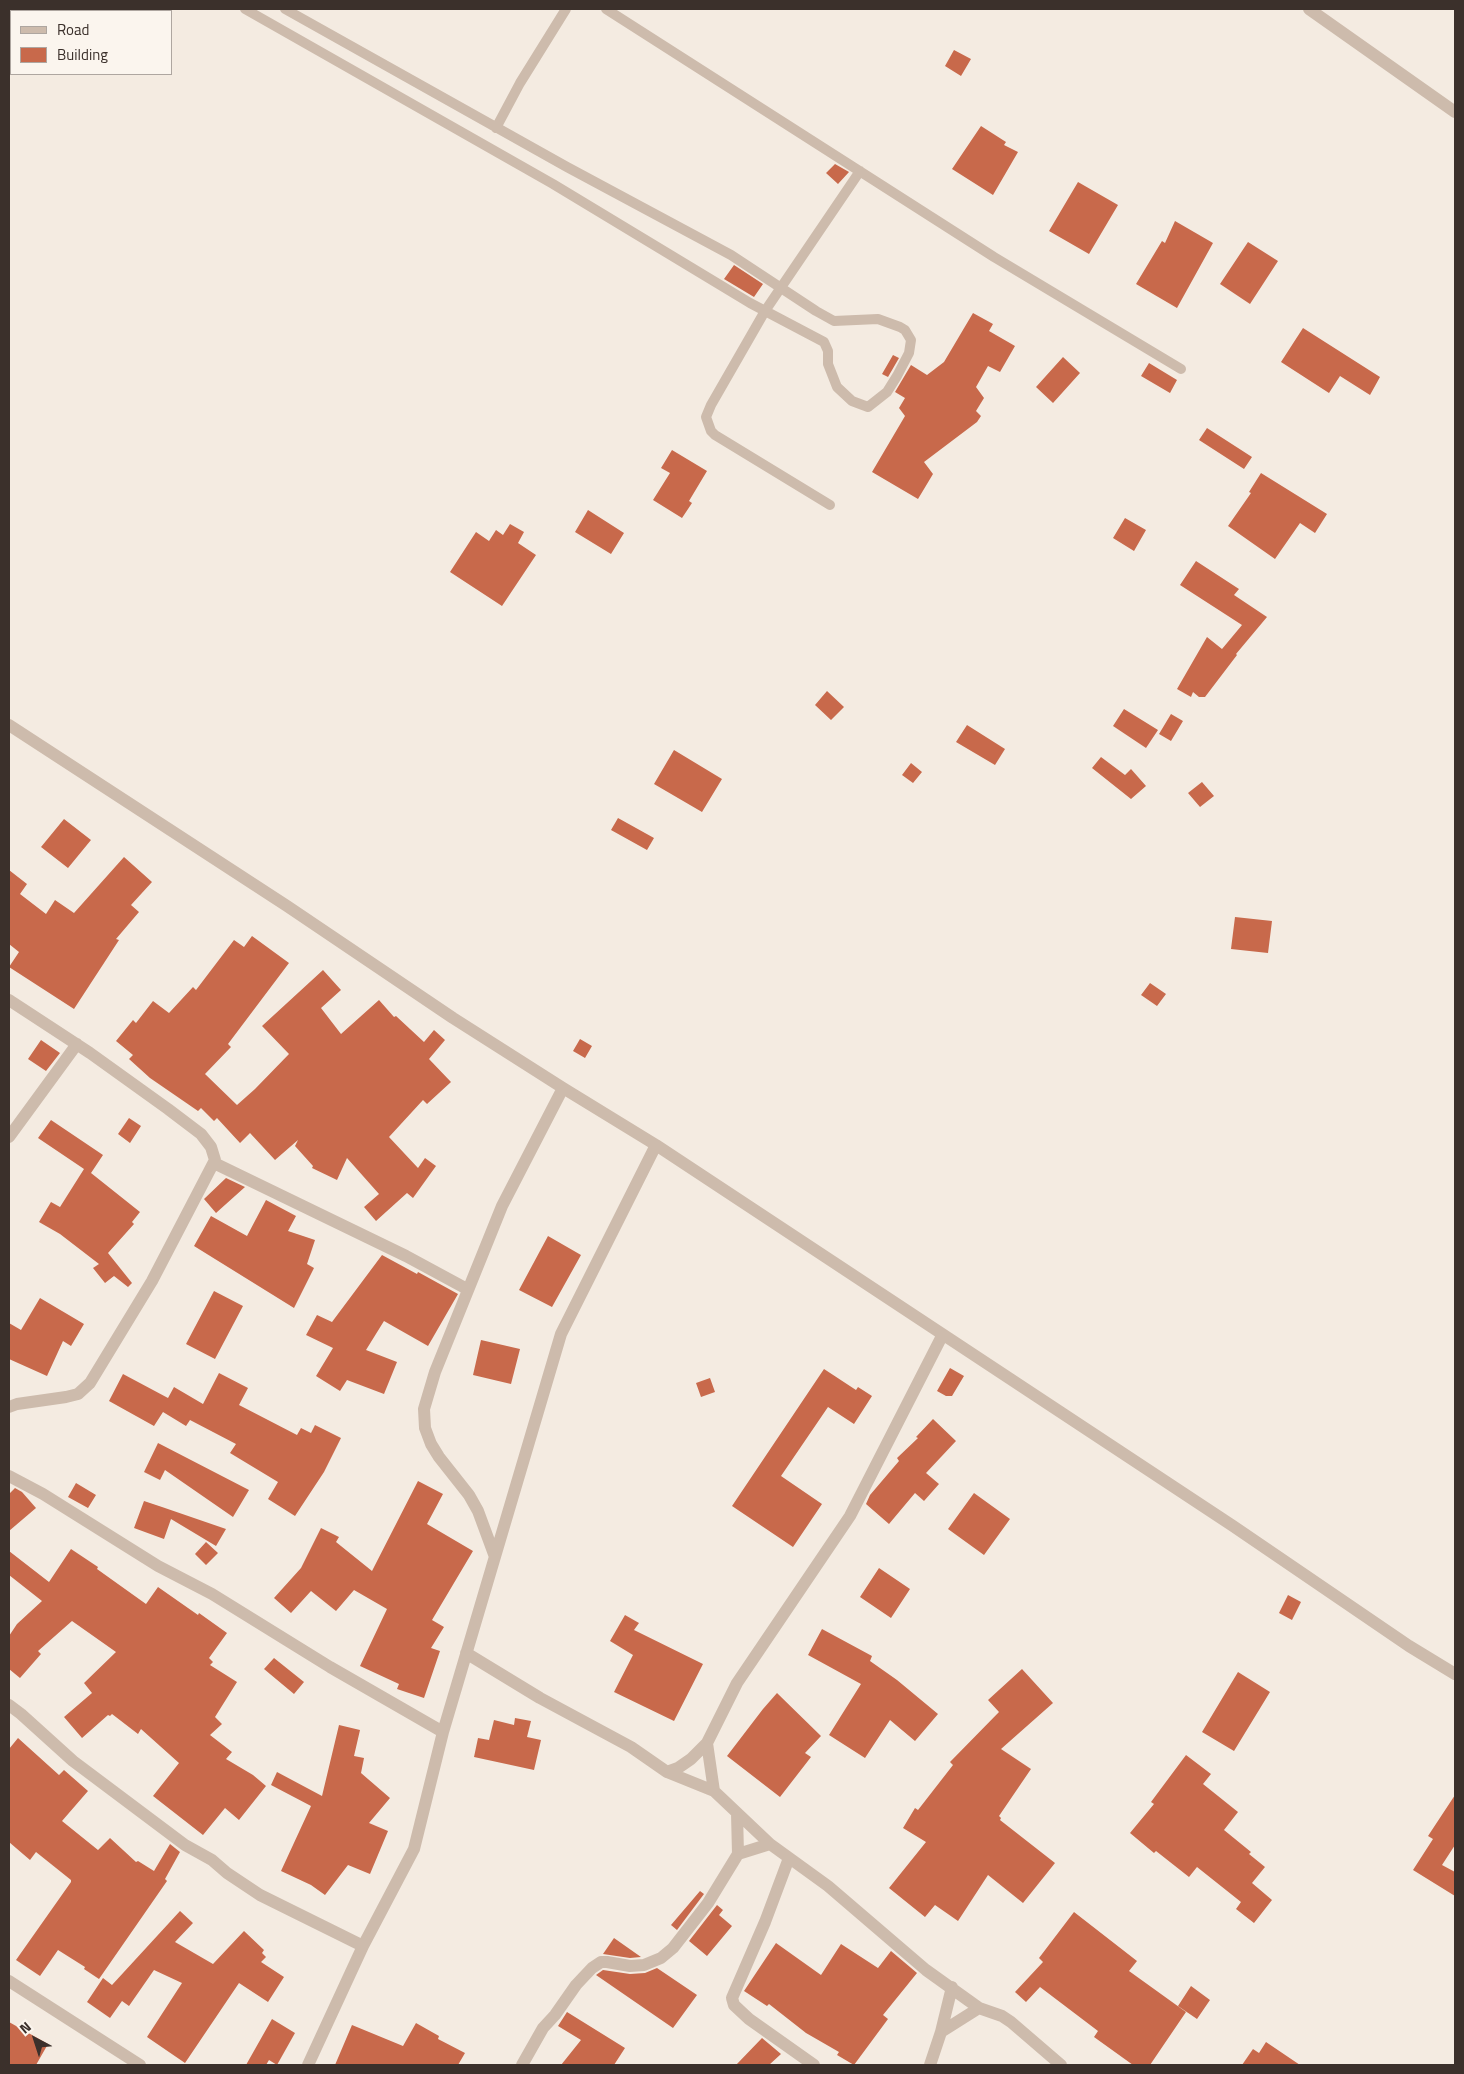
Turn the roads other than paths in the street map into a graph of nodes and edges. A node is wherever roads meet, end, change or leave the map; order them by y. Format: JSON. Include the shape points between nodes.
{"nodes":[{"id":1,"x":245,"y":9,"type":"edge"},
{"id":2,"x":285,"y":9,"type":"edge"},
{"id":3,"x":566,"y":9,"type":"edge"},
{"id":4,"x":606,"y":9,"type":"edge"},
{"id":5,"x":1310,"y":9,"type":"edge"},
{"id":6,"x":1455,"y":112,"type":"edge"},
{"id":7,"x":496,"y":128,"type":"junction"},
{"id":8,"x":860,"y":171,"type":"junction"},
{"id":9,"x":781,"y":287,"type":"junction"},
{"id":10,"x":765,"y":311,"type":"junction"},
{"id":11,"x":1181,"y":369,"type":"dead end"},
{"id":12,"x":830,"y":505,"type":"dead end"},
{"id":13,"x":9,"y":725,"type":"edge"},
{"id":14,"x":9,"y":1000,"type":"edge"},
{"id":15,"x":77,"y":1044,"type":"junction"},
{"id":16,"x":563,"y":1088,"type":"junction"},
{"id":17,"x":9,"y":1137,"type":"edge"},
{"id":18,"x":656,"y":1145,"type":"junction"},
{"id":19,"x":214,"y":1164,"type":"junction"},
{"id":20,"x":467,"y":1289,"type":"junction"},
{"id":21,"x":942,"y":1336,"type":"junction"},
{"id":22,"x":9,"y":1408,"type":"edge"},
{"id":23,"x":9,"y":1476,"type":"edge"},
{"id":24,"x":495,"y":1558,"type":"junction"},
{"id":25,"x":466,"y":1653,"type":"junction"},
{"id":26,"x":1455,"y":1674,"type":"edge"},
{"id":27,"x":9,"y":1705,"type":"edge"},
{"id":28,"x":443,"y":1732,"type":"junction"},
{"id":29,"x":707,"y":1743,"type":"junction"},
{"id":30,"x":667,"y":1772,"type":"junction"},
{"id":31,"x":714,"y":1791,"type":"junction"},
{"id":32,"x":737,"y":1813,"type":"junction"},
{"id":33,"x":770,"y":1844,"type":"junction"},
{"id":34,"x":738,"y":1854,"type":"junction"},
{"id":35,"x":789,"y":1858,"type":"junction"},
{"id":36,"x":363,"y":1946,"type":"junction"},
{"id":37,"x":9,"y":1981,"type":"edge"},
{"id":38,"x":952,"y":1987,"type":"junction"},
{"id":39,"x":979,"y":2008,"type":"junction"},
{"id":40,"x":941,"y":2032,"type":"junction"},
{"id":41,"x":140,"y":2065,"type":"edge"},
{"id":42,"x":308,"y":2065,"type":"edge"},
{"id":43,"x":522,"y":2065,"type":"edge"},
{"id":44,"x":814,"y":2065,"type":"edge"},
{"id":45,"x":930,"y":2065,"type":"edge"},
{"id":46,"x":1061,"y":2065,"type":"edge"}],
"edges":[{"from":1,"to":10,"type":"lane","via":[[553,184]]},
{"from":2,"to":7,"type":"lane"},
{"from":3,"to":7,"type":"lane"},
{"from":4,"to":8,"type":"lane"},
{"from":5,"to":6,"type":"street"},
{"from":7,"to":9,"type":"lane","via":[[731,255]]},
{"from":8,"to":9,"type":"lane"},
{"from":8,"to":11,"type":"lane","via":[[994,257]]},
{"from":9,"to":10,"type":"lane"},
{"from":9,"to":10,"type":"lane","via":[[834,320],[878,319],[905,330],[910,340],[908,353],[887,392],[868,407],[852,401],[837,387],[824,342]]},
{"from":10,"to":12,"type":"lane","via":[[711,405],[706,417],[708,424],[715,436]]},
{"from":13,"to":16,"type":"street"},
{"from":14,"to":15,"type":"street"},
{"from":15,"to":17,"type":"street"},
{"from":15,"to":19,"type":"street","via":[[201,1134],[214,1154]]},
{"from":16,"to":18,"type":"street"},
{"from":16,"to":20,"type":"street","via":[[502,1206]]},
{"from":18,"to":21,"type":"street"},
{"from":18,"to":24,"type":"street","via":[[561,1334]]},
{"from":19,"to":20,"type":"street","via":[[406,1256]]},
{"from":19,"to":22,"type":"street","via":[[152,1281],[90,1383],[78,1394]]},
{"from":20,"to":24,"type":"street","via":[[429,1390],[424,1409],[425,1428],[439,1457],[470,1494]]},
{"from":21,"to":26,"type":"street"},
{"from":21,"to":29,"type":"street","via":[[850,1516],[737,1683]]},
{"from":23,"to":28,"type":"street"},
{"from":24,"to":25,"type":"street"},
{"from":25,"to":28,"type":"street"},
{"from":25,"to":30,"type":"street","via":[[631,1747]]},
{"from":27,"to":36,"type":"street","via":[[73,1761],[185,1845],[260,1895]]},
{"from":28,"to":36,"type":"street","via":[[414,1849]]},
{"from":29,"to":30,"type":"street","via":[[691,1759]]},
{"from":29,"to":31,"type":"street"},
{"from":30,"to":31,"type":"street"},
{"from":31,"to":32,"type":"street"},
{"from":32,"to":33,"type":"street"},
{"from":32,"to":34,"type":"street"},
{"from":33,"to":34,"type":"street"},
{"from":33,"to":35,"type":"street"},
{"from":34,"to":43,"type":"street","via":[[708,1903],[673,1948],[661,1958],[644,1965],[601,1962],[592,1968],[543,2028]]},
{"from":35,"to":38,"type":"street"},
{"from":35,"to":44,"type":"street","via":[[732,1998],[734,2005],[749,2019]]},
{"from":36,"to":42,"type":"street"},
{"from":37,"to":41,"type":"street"},
{"from":38,"to":39,"type":"street"},
{"from":38,"to":40,"type":"street"},
{"from":39,"to":40,"type":"street"},
{"from":39,"to":46,"type":"street","via":[[1002,2016]]},
{"from":40,"to":45,"type":"street"}]}
